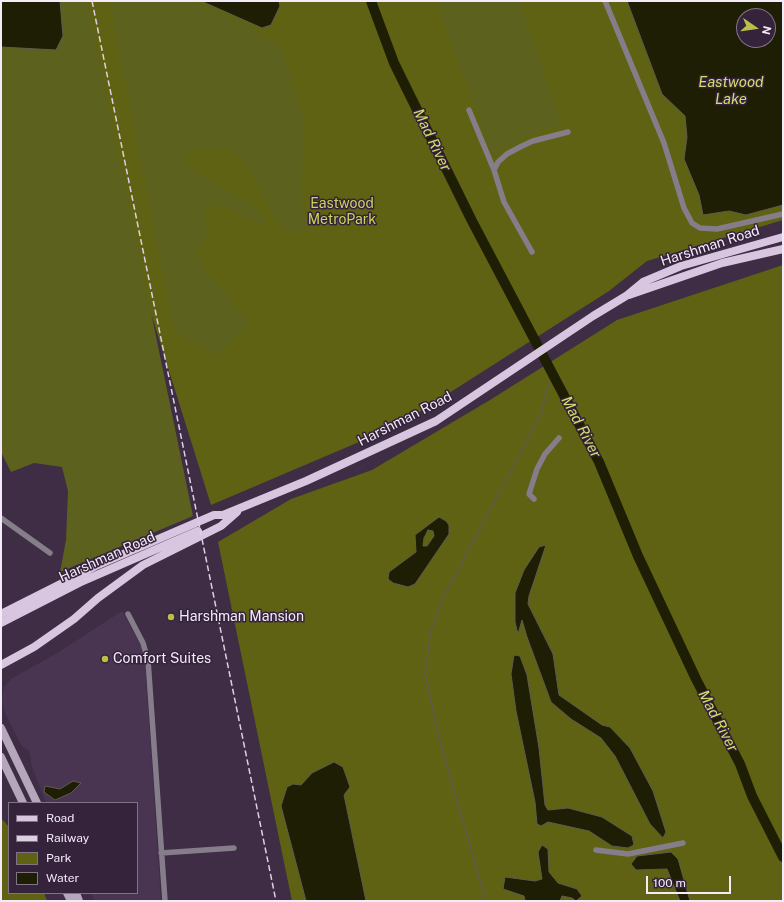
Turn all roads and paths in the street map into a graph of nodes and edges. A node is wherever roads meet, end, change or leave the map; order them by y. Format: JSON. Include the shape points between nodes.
{"nodes":[{"id":1,"x":606,"y":1,"type":"edge"},
{"id":2,"x":469,"y":110,"type":"dead end"},
{"id":3,"x":568,"y":132,"type":"dead end"},
{"id":4,"x":494,"y":170,"type":"junction"},
{"id":5,"x":783,"y":214,"type":"edge"},
{"id":6,"x":783,"y":237,"type":"edge"},
{"id":7,"x":783,"y":249,"type":"edge"},
{"id":8,"x":532,"y":252,"type":"dead end"},
{"id":9,"x":626,"y":296,"type":"junction"},
{"id":10,"x":559,"y":438,"type":"dead end"},
{"id":11,"x":534,"y":499,"type":"dead end"},
{"id":12,"x":242,"y":507,"type":"junction"},
{"id":13,"x":1,"y":518,"type":"edge"},
{"id":14,"x":183,"y":537,"type":"junction"},
{"id":15,"x":50,"y":553,"type":"dead end"},
{"id":16,"x":1,"y":614,"type":"edge"},
{"id":17,"x":128,"y":614,"type":"dead end"},
{"id":18,"x":1,"y":623,"type":"edge"},
{"id":19,"x":1,"y":666,"type":"edge"},
{"id":20,"x":1,"y":728,"type":"edge"},
{"id":21,"x":1,"y":757,"type":"edge"},
{"id":22,"x":23,"y":802,"type":"edge"},
{"id":23,"x":37,"y":802,"type":"edge"},
{"id":24,"x":683,"y":843,"type":"dead end"},
{"id":25,"x":234,"y":848,"type":"dead end"},
{"id":26,"x":596,"y":850,"type":"dead end"},
{"id":27,"x":162,"y":853,"type":"junction"},
{"id":28,"x":165,"y":901,"type":"edge"}],
"edges":[{"from":1,"to":5,"type":"street","via":[[664,143],[684,208],[692,223],[700,228],[717,230]]},
{"from":2,"to":4,"type":"street"},
{"from":3,"to":4,"type":"street","via":[[538,139],[522,146],[507,154]]},
{"from":4,"to":8,"type":"street","via":[[504,202]]},
{"from":6,"to":9,"type":"main road","name":"Harshman Road","via":[[681,266],[643,282]]},
{"from":7,"to":9,"type":"main road","name":"Harshman Road","via":[[722,263]]},
{"from":9,"to":12,"type":"main road","name":"Harshman Road","via":[[423,428]]},
{"from":10,"to":11,"type":"street","via":[[545,454],[537,469],[529,494]]},
{"from":12,"to":14,"type":"main road","name":"Harshman Road","via":[[223,515],[214,515]]},
{"from":12,"to":14,"type":"main road","via":[[221,526]]},
{"from":13,"to":15,"type":"street"},
{"from":14,"to":16,"type":"main road","name":"Harshman Road","via":[[85,571]]},
{"from":14,"to":18,"type":"main road","name":"Harshman Road","via":[[83,581]]},
{"from":14,"to":19,"type":"main road","via":[[40,643]]},
{"from":17,"to":27,"type":"street","via":[[143,643],[148,660]]},
{"from":20,"to":23,"type":"main road"},
{"from":21,"to":22,"type":"main road"},
{"from":24,"to":26,"type":"street","via":[[628,854]]},
{"from":25,"to":27,"type":"street"},
{"from":27,"to":28,"type":"street"}]}
